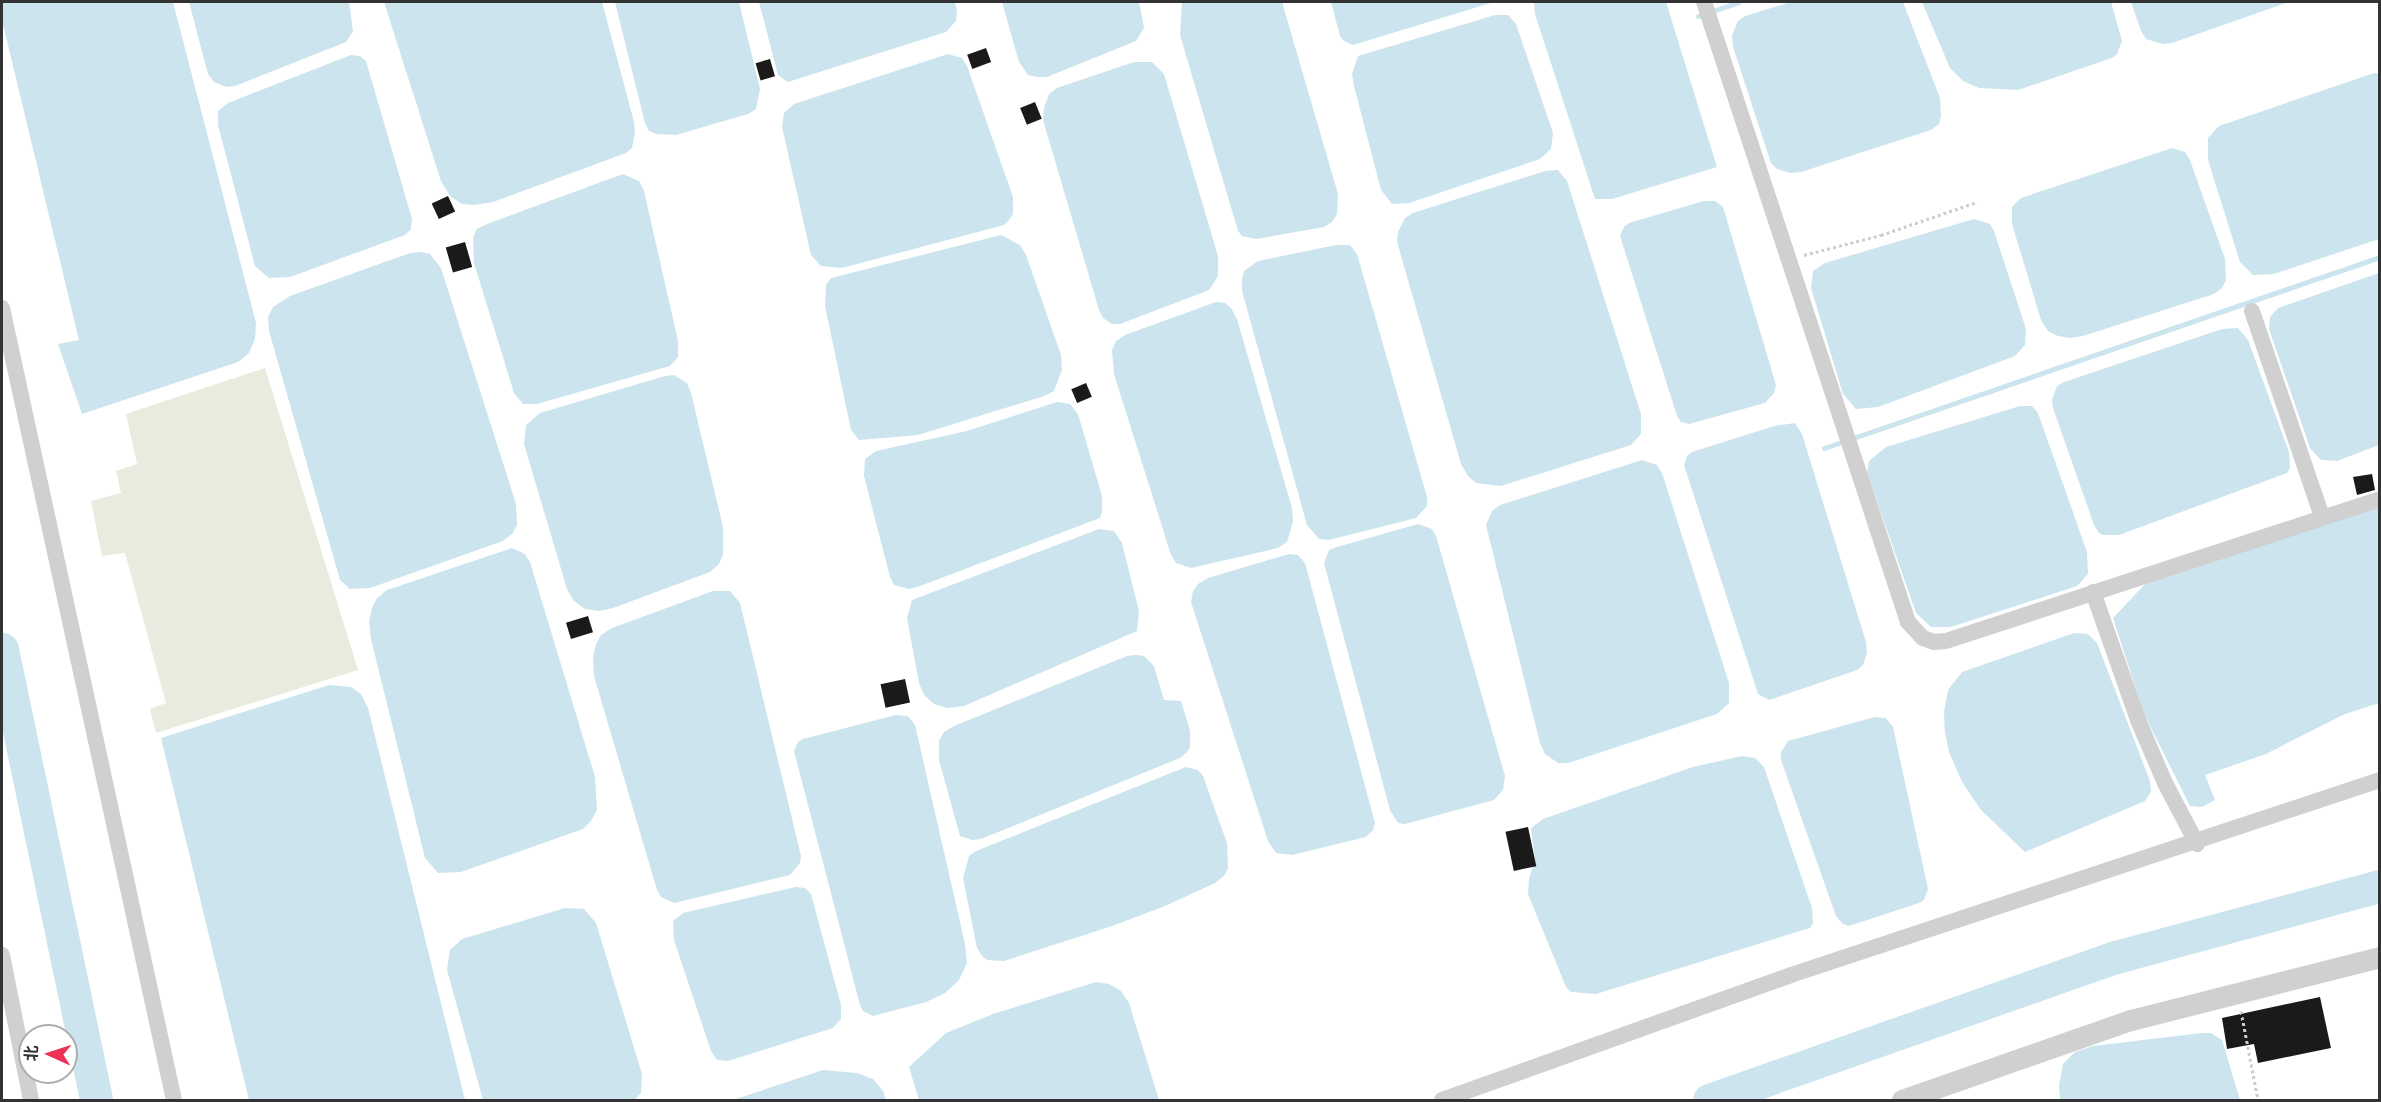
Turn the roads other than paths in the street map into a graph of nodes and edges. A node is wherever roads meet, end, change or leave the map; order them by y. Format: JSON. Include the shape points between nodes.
{"nodes":[{"id":1,"x":1704,"y":2,"type":"edge"},
{"id":2,"x":2,"y":308,"type":"edge"},
{"id":3,"x":2252,"y":311,"type":"dead end"},
{"id":4,"x":2379,"y":499,"type":"edge"},
{"id":5,"x":2322,"y":517,"type":"junction"},
{"id":6,"x":2093,"y":592,"type":"junction"},
{"id":7,"x":2379,"y":780,"type":"edge"},
{"id":8,"x":2197,"y":844,"type":"dead end"},
{"id":9,"x":2,"y":955,"type":"edge"},
{"id":10,"x":2379,"y":957,"type":"edge"},
{"id":11,"x":31,"y":1101,"type":"edge"},
{"id":12,"x":174,"y":1101,"type":"edge"},
{"id":13,"x":1442,"y":1101,"type":"edge"},
{"id":14,"x":1902,"y":1101,"type":"edge"}],
"edges":[{"from":1,"to":6,"type":"street","via":[[1908,622],[1923,638],[1946,641]]},
{"from":2,"to":12,"type":"street"},
{"from":3,"to":5,"type":"street"},
{"from":4,"to":5,"type":"street"},
{"from":5,"to":6,"type":"street"},
{"from":6,"to":8,"type":"street","via":[[2138,720]]},
{"from":7,"to":13,"type":"street","via":[[1791,975]]},
{"from":9,"to":11,"type":"street"},
{"from":10,"to":14,"type":"street","via":[[2131,1020]]}]}
